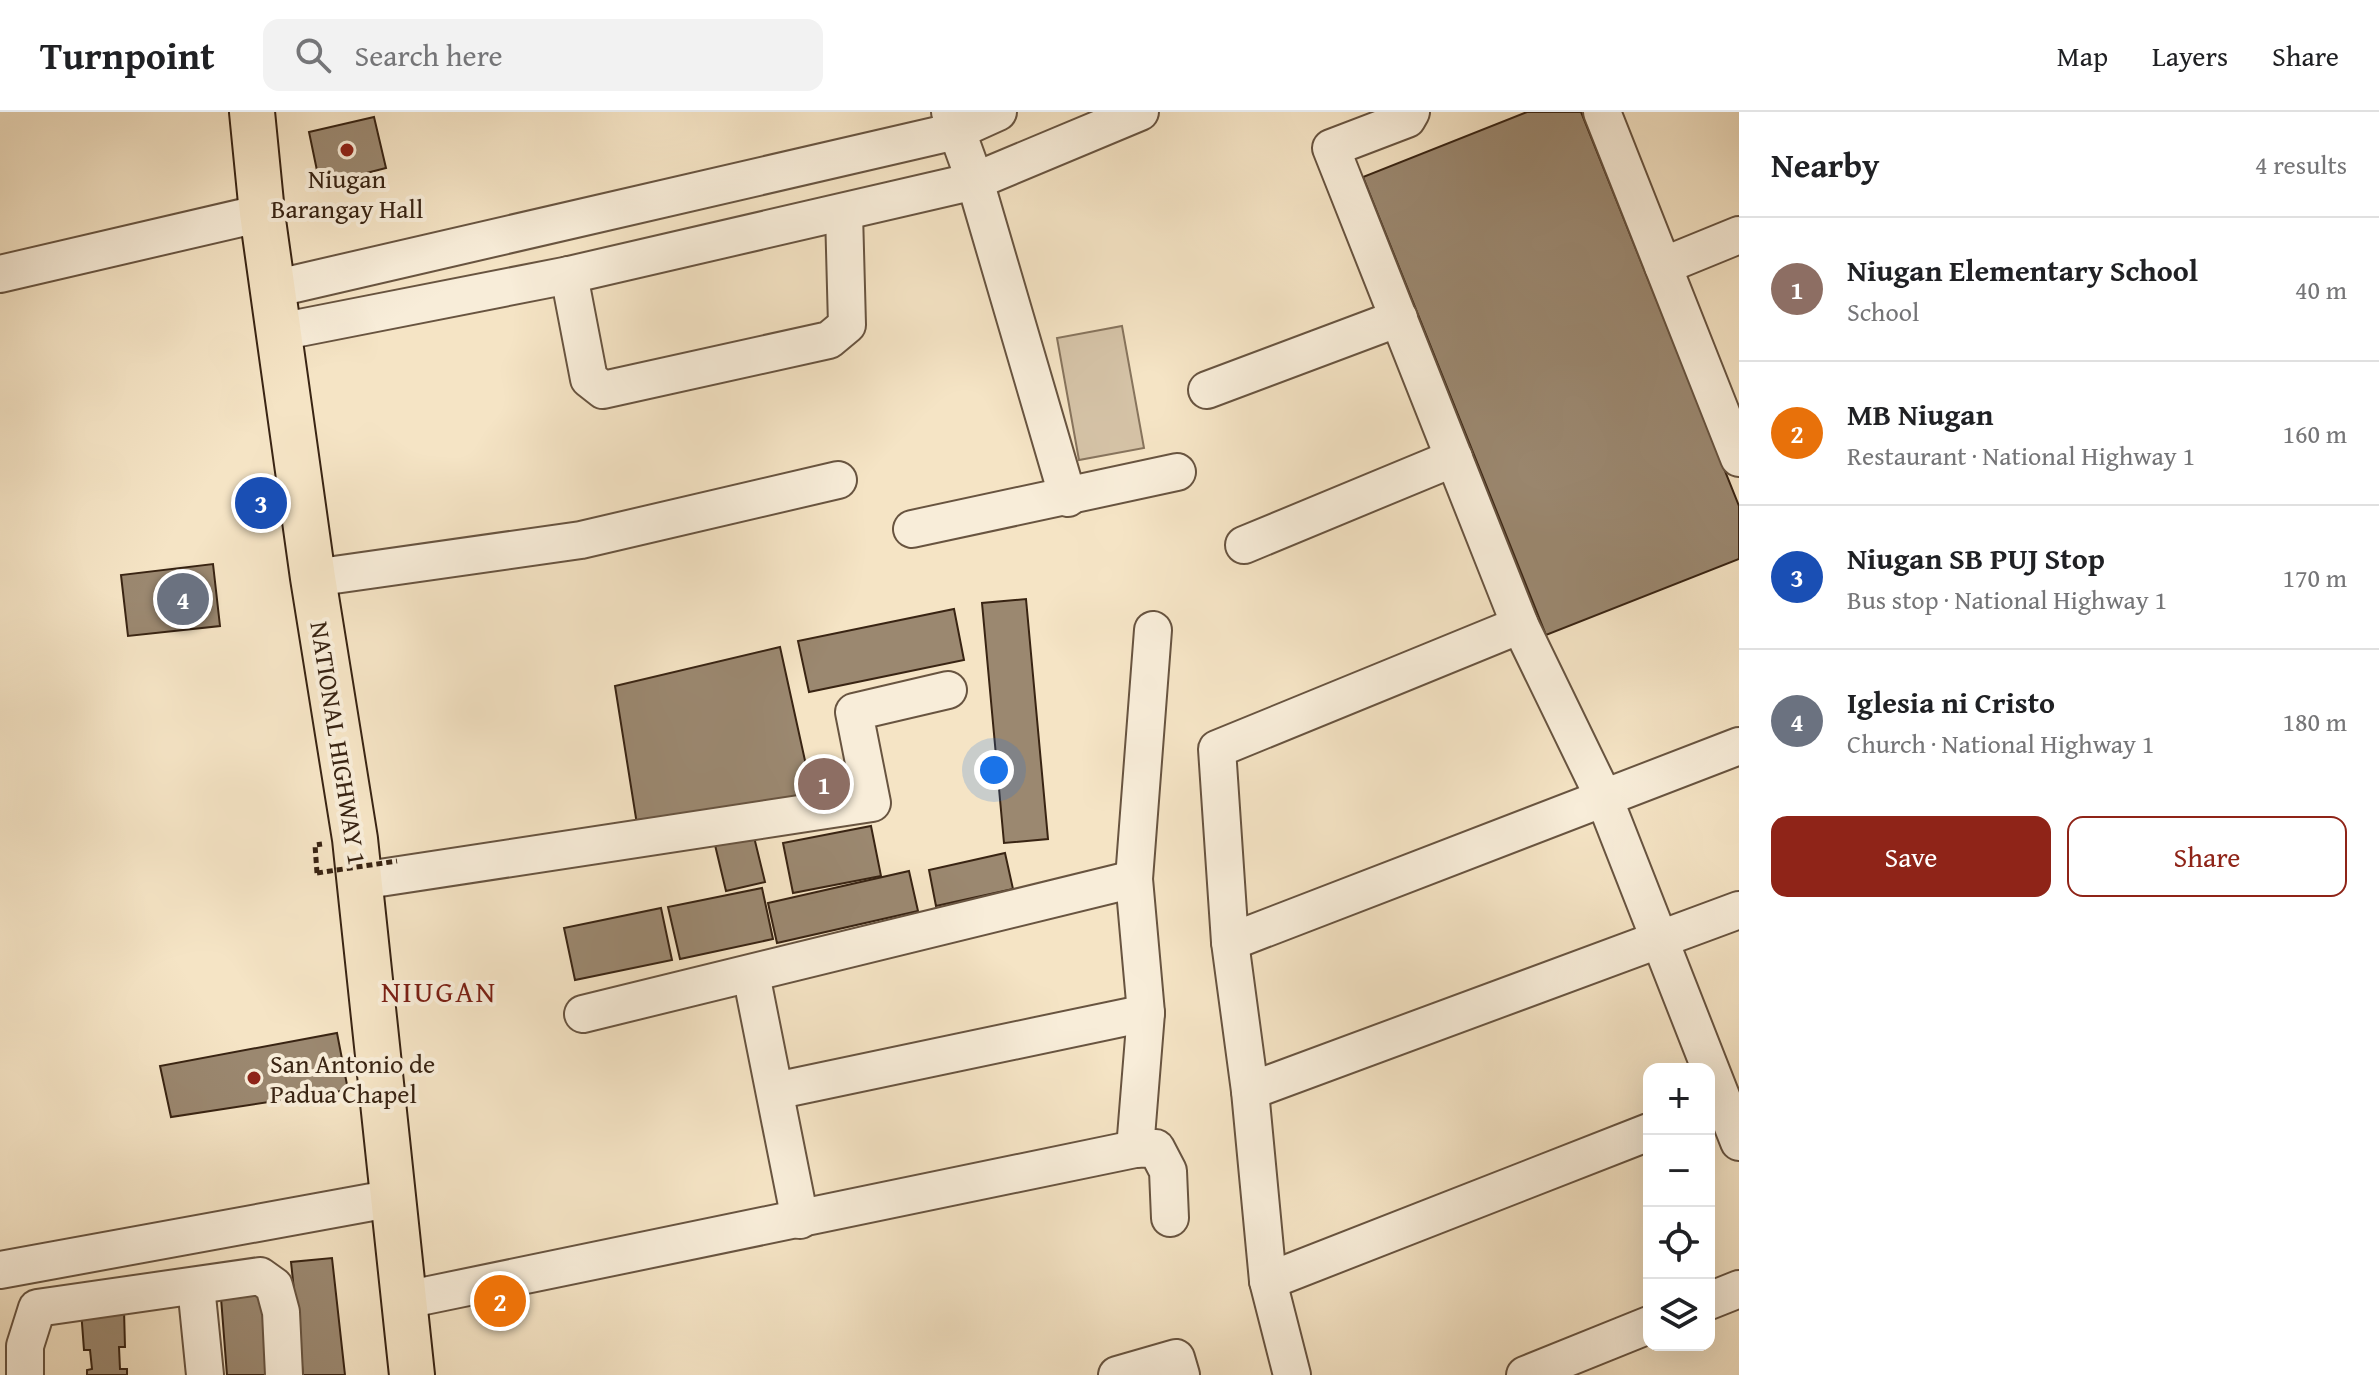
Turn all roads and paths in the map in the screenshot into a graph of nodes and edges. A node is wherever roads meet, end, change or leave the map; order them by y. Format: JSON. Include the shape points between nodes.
{"nodes":[{"id":1,"x":252,"y":112,"type":"edge"},
{"id":2,"x":998,"y":112,"type":"edge"},
{"id":3,"x":1411,"y":112,"type":"edge"},
{"id":4,"x":1602,"y":112,"type":"edge"},
{"id":5,"x":1125,"y":116,"type":"edge"},
{"id":6,"x":953,"y":122,"type":"edge"},
{"id":7,"x":975,"y":181,"type":"junction"},
{"id":8,"x":262,"y":213,"type":"junction"},
{"id":9,"x":844,"y":213,"type":"junction"},
{"id":10,"x":1739,"y":235,"type":"edge"},
{"id":11,"x":1663,"y":266,"type":"junction"},
{"id":12,"x":0,"y":274,"type":"edge"},
{"id":13,"x":569,"y":275,"type":"junction"},
{"id":14,"x":273,"y":289,"type":"junction"},
{"id":15,"x":1399,"y":318,"type":"junction"},
{"id":16,"x":279,"y":332,"type":"junction"},
{"id":17,"x":1207,"y":390,"type":"dead end"},
{"id":18,"x":1454,"y":458,"type":"junction"},
{"id":19,"x":1739,"y":458,"type":"edge"},
{"id":20,"x":1177,"y":472,"type":"dead end"},
{"id":21,"x":838,"y":480,"type":"dead end"},
{"id":22,"x":1068,"y":498,"type":"junction"},
{"id":23,"x":912,"y":529,"type":"dead end"},
{"id":24,"x":1244,"y":545,"type":"dead end"},
{"id":25,"x":313,"y":578,"type":"junction"},
{"id":26,"x":1520,"y":625,"type":"junction"},
{"id":27,"x":1153,"y":630,"type":"dead end"},
{"id":28,"x":948,"y":690,"type":"dead end"},
{"id":29,"x":1739,"y":746,"type":"edge"},
{"id":30,"x":1604,"y":798,"type":"junction"},
{"id":31,"x":315,"y":845,"type":"dead end"},
{"id":32,"x":378,"y":871,"type":"junction"},
{"id":33,"x":1134,"y":879,"type":"junction"},
{"id":34,"x":1739,"y":910,"type":"edge"},
{"id":35,"x":1659,"y":937,"type":"junction"},
{"id":36,"x":1230,"y":942,"type":"junction"},
{"id":37,"x":751,"y":974,"type":"junction"},
{"id":38,"x":1146,"y":1013,"type":"junction"},
{"id":39,"x":583,"y":1014,"type":"dead end"},
{"id":40,"x":775,"y":1091,"type":"junction"},
{"id":41,"x":1250,"y":1091,"type":"junction"},
{"id":42,"x":1724,"y":1102,"type":"edge"},
{"id":43,"x":1643,"y":1134,"type":"edge"},
{"id":44,"x":1739,"y":1142,"type":"edge"},
{"id":45,"x":1135,"y":1149,"type":"junction"},
{"id":46,"x":394,"y":1198,"type":"junction"},
{"id":47,"x":1170,"y":1218,"type":"dead end"},
{"id":48,"x":800,"y":1220,"type":"junction"},
{"id":49,"x":0,"y":1270,"type":"edge"},
{"id":50,"x":1268,"y":1281,"type":"junction"},
{"id":51,"x":196,"y":1286,"type":"junction"},
{"id":52,"x":1739,"y":1289,"type":"edge"},
{"id":53,"x":1715,"y":1299,"type":"edge"},
{"id":54,"x":405,"y":1300,"type":"junction"},
{"id":55,"x":1643,"y":1327,"type":"edge"},
{"id":56,"x":25,"y":1375,"type":"edge"},
{"id":57,"x":205,"y":1375,"type":"edge"},
{"id":58,"x":284,"y":1375,"type":"edge"},
{"id":59,"x":412,"y":1375,"type":"edge"},
{"id":60,"x":1117,"y":1375,"type":"edge"},
{"id":61,"x":1181,"y":1375,"type":"edge"},
{"id":62,"x":1292,"y":1375,"type":"edge"},
{"id":63,"x":1525,"y":1375,"type":"edge"}],
"edges":[{"from":1,"to":8,"type":"highway","name":"NATIONAL HIGHWAY 1"},
{"from":2,"to":6,"type":"street"},
{"from":3,"to":15,"type":"street","via":[[1407,119],[1331,148]]},
{"from":4,"to":11,"type":"street"},
{"from":5,"to":7,"type":"street"},
{"from":6,"to":7,"type":"street"},
{"from":6,"to":14,"type":"street"},
{"from":7,"to":9,"type":"street"},
{"from":7,"to":22,"type":"street"},
{"from":8,"to":12,"type":"street"},
{"from":8,"to":14,"type":"highway","name":"NATIONAL HIGHWAY 1"},
{"from":9,"to":13,"type":"street"},
{"from":9,"to":13,"type":"street","via":[[847,325],[829,340],[814,344],[603,390],[589,379]]},
{"from":10,"to":11,"type":"street"},
{"from":11,"to":19,"type":"street"},
{"from":13,"to":16,"type":"street"},
{"from":14,"to":16,"type":"highway","name":"NATIONAL HIGHWAY 1"},
{"from":15,"to":17,"type":"street"},
{"from":15,"to":18,"type":"street"},
{"from":16,"to":25,"type":"highway","name":"NATIONAL HIGHWAY 1"},
{"from":18,"to":24,"type":"street"},
{"from":18,"to":26,"type":"street"},
{"from":20,"to":22,"type":"street"},
{"from":21,"to":25,"type":"street","via":[[581,540]]},
{"from":22,"to":23,"type":"street"},
{"from":25,"to":32,"type":"highway","name":"NATIONAL HIGHWAY 1"},
{"from":26,"to":30,"type":"street"},
{"from":26,"to":36,"type":"street","via":[[1217,749]]},
{"from":27,"to":33,"type":"street"},
{"from":28,"to":32,"type":"street","via":[[854,712],[872,803]]},
{"from":29,"to":30,"type":"street"},
{"from":30,"to":35,"type":"street"},
{"from":30,"to":36,"type":"street"},
{"from":31,"to":32,"type":"path","bridge":true,"via":[[317,873]]},
{"from":32,"to":46,"type":"highway","name":"NATIONAL HIGHWAY 1"},
{"from":33,"to":37,"type":"street"},
{"from":33,"to":38,"type":"street"},
{"from":34,"to":35,"type":"street"},
{"from":35,"to":41,"type":"street"},
{"from":35,"to":42,"type":"street"},
{"from":36,"to":41,"type":"street"},
{"from":37,"to":39,"type":"street"},
{"from":37,"to":40,"type":"street"},
{"from":38,"to":40,"type":"street"},
{"from":38,"to":45,"type":"street"},
{"from":40,"to":48,"type":"street"},
{"from":41,"to":50,"type":"street"},
{"from":42,"to":44,"type":"street"},
{"from":43,"to":50,"type":"street"},
{"from":45,"to":47,"type":"street","via":[[1156,1148],[1168,1171]]},
{"from":45,"to":48,"type":"street"},
{"from":46,"to":49,"type":"street"},
{"from":46,"to":54,"type":"highway","name":"NATIONAL HIGHWAY 1"},
{"from":48,"to":54,"type":"street"},
{"from":50,"to":62,"type":"street"},
{"from":51,"to":56,"type":"street","via":[[37,1308],[25,1346]]},
{"from":51,"to":57,"type":"street"},
{"from":51,"to":58,"type":"street","via":[[260,1276],[274,1286],[281,1312]]},
{"from":52,"to":53,"type":"street"},
{"from":54,"to":59,"type":"highway","name":"NATIONAL HIGHWAY 1"},
{"from":55,"to":63,"type":"street"},
{"from":60,"to":61,"type":"street","via":[[1176,1358]]}]}
